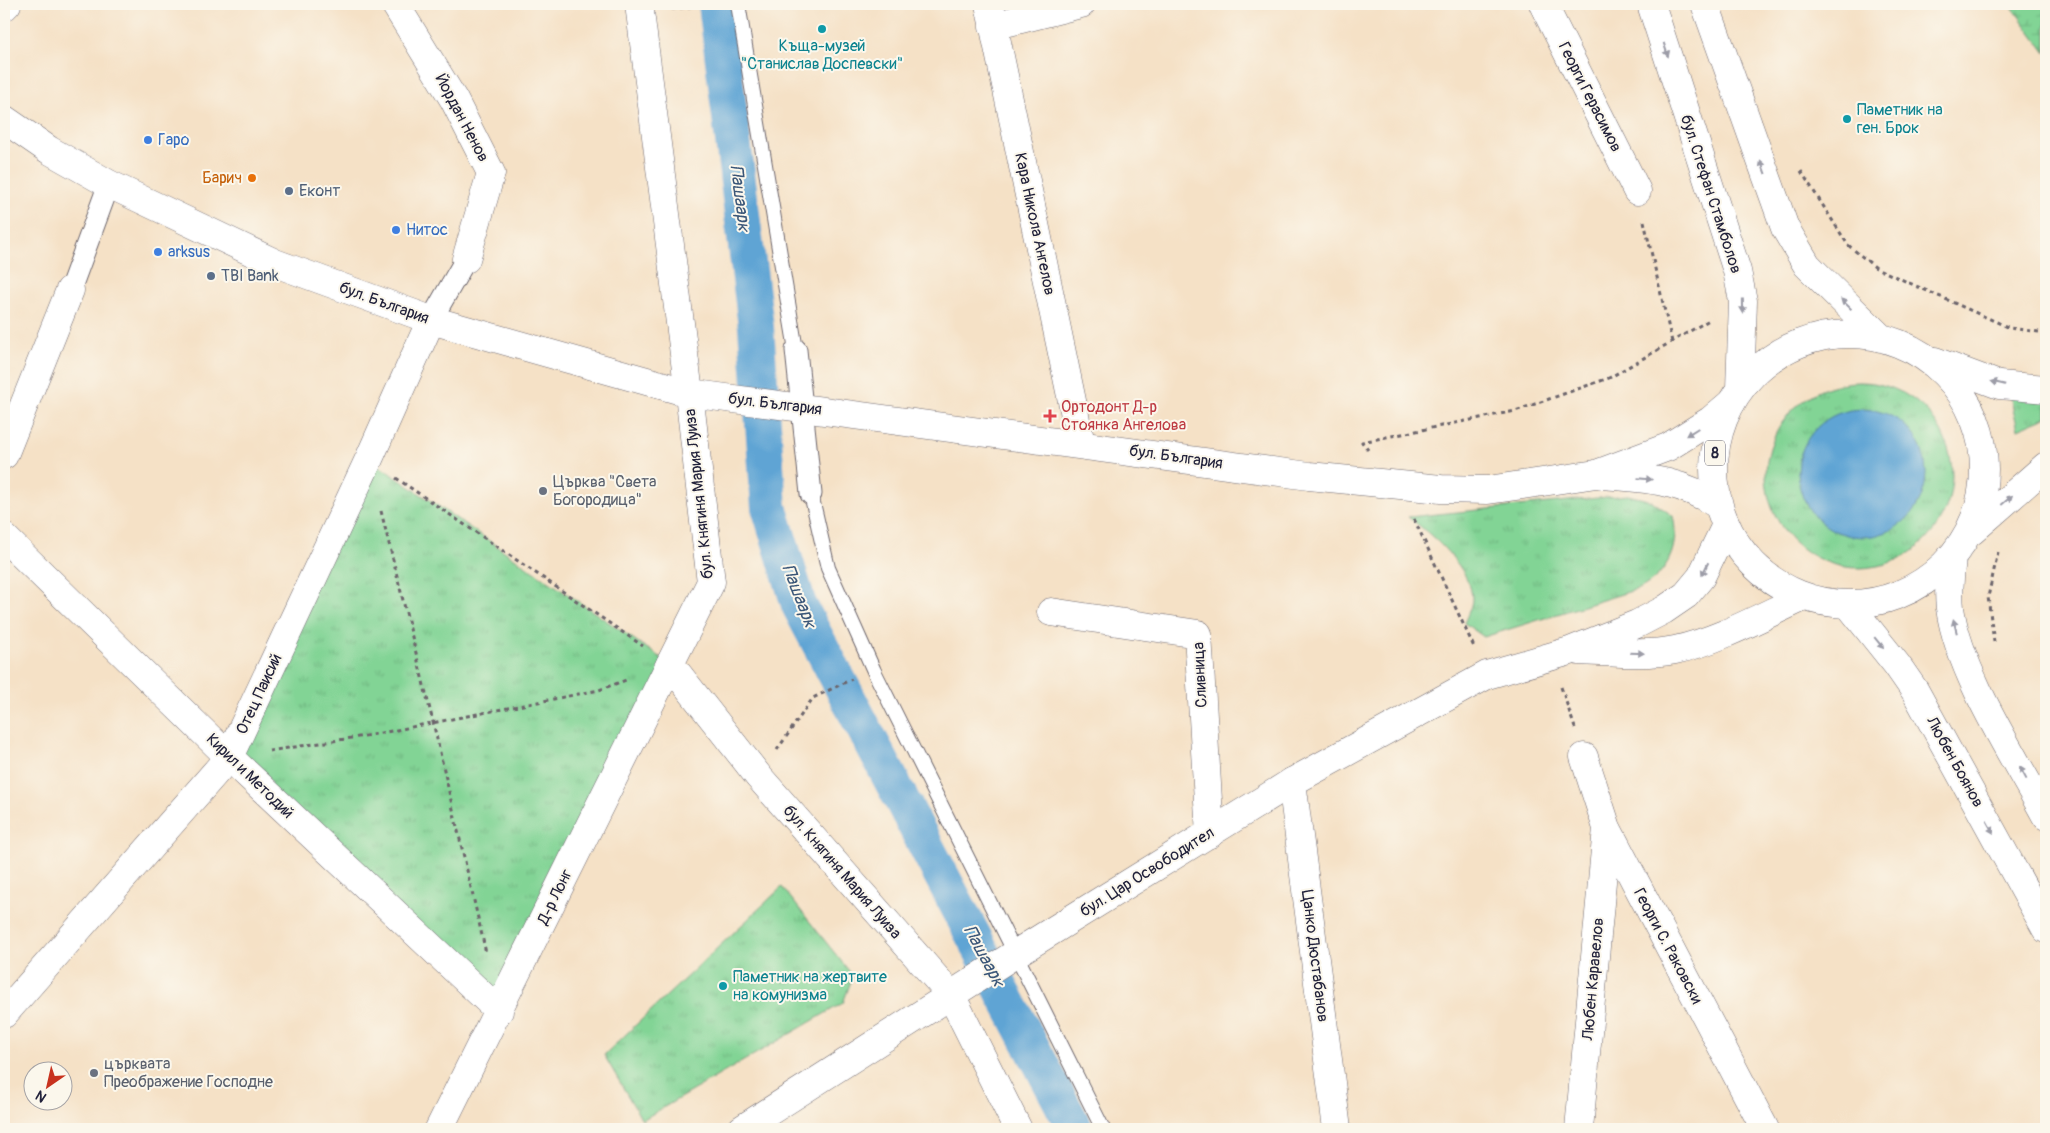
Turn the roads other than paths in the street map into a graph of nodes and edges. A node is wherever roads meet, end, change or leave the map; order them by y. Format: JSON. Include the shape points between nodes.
{"nodes":[{"id":1,"x":7,"y":4,"type":"edge"},
{"id":2,"x":395,"y":4,"type":"edge"},
{"id":3,"x":738,"y":4,"type":"edge"},
{"id":4,"x":1081,"y":4,"type":"edge"},
{"id":5,"x":1543,"y":4,"type":"edge"},
{"id":6,"x":1651,"y":4,"type":"edge"},
{"id":7,"x":1705,"y":4,"type":"edge"},
{"id":8,"x":4,"y":7,"type":"edge"},
{"id":9,"x":651,"y":7,"type":"edge"},
{"id":10,"x":991,"y":15,"type":"edge"},
{"id":11,"x":4,"y":119,"type":"edge"},
{"id":12,"x":109,"y":184,"type":"junction"},
{"id":13,"x":1637,"y":191,"type":"road end"},
{"id":14,"x":466,"y":260,"type":"joint"},
{"id":15,"x":70,"y":290,"type":"joint"},
{"id":16,"x":431,"y":320,"type":"junction"},
{"id":17,"x":1881,"y":338,"type":"junction"},
{"id":18,"x":796,"y":350,"type":"joint"},
{"id":19,"x":1927,"y":358,"type":"junction"},
{"id":20,"x":2046,"y":389,"type":"edge"},
{"id":21,"x":689,"y":394,"type":"junction"},
{"id":22,"x":1735,"y":396,"type":"junction"},
{"id":23,"x":792,"y":406,"type":"junction"},
{"id":24,"x":1082,"y":444,"type":"junction"},
{"id":25,"x":4,"y":455,"type":"edge"},
{"id":26,"x":2046,"y":466,"type":"edge"},
{"id":27,"x":1596,"y":474,"type":"junction"},
{"id":28,"x":811,"y":494,"type":"joint"},
{"id":29,"x":1722,"y":515,"type":"junction"},
{"id":30,"x":1970,"y":532,"type":"junction"},
{"id":31,"x":4,"y":537,"type":"edge"},
{"id":32,"x":1952,"y":558,"type":"junction"},
{"id":33,"x":1804,"y":597,"type":"junction"},
{"id":34,"x":1849,"y":605,"type":"junction"},
{"id":35,"x":1051,"y":612,"type":"dead end"},
{"id":36,"x":1560,"y":653,"type":"junction"},
{"id":37,"x":670,"y":664,"type":"junction"},
{"id":38,"x":229,"y":757,"type":"junction"},
{"id":39,"x":1584,"y":757,"type":"road end"},
{"id":40,"x":1292,"y":782,"type":"junction"},
{"id":41,"x":2046,"y":816,"type":"edge"},
{"id":42,"x":1607,"y":828,"type":"junction"},
{"id":43,"x":1210,"y":834,"type":"junction"},
{"id":44,"x":2046,"y":929,"type":"edge"},
{"id":45,"x":1015,"y":954,"type":"junction"},
{"id":46,"x":952,"y":995,"type":"junction"},
{"id":47,"x":499,"y":1010,"type":"junction"},
{"id":48,"x":4,"y":1014,"type":"edge"},
{"id":49,"x":439,"y":1129,"type":"edge"},
{"id":50,"x":742,"y":1129,"type":"edge"},
{"id":51,"x":1018,"y":1129,"type":"edge"},
{"id":52,"x":1103,"y":1129,"type":"edge"},
{"id":53,"x":1337,"y":1129,"type":"edge"},
{"id":54,"x":1579,"y":1129,"type":"edge"},
{"id":55,"x":1765,"y":1129,"type":"edge"}],
"edges":[{"from":1,"to":8,"type":"street"},
{"from":2,"to":14,"type":"street","name":"Йордан Ненов","via":[[454,100],[491,173]]},
{"from":3,"to":18,"type":"lane"},
{"from":4,"to":10,"type":"street"},
{"from":5,"to":13,"type":"street","name":"Георги Герасимов"},
{"from":6,"to":22,"type":"street","name":"бул. Стефан Стамболов","number":"8","one_way":true,"via":[[1737,271],[1743,301]]},
{"from":17,"to":7,"type":"street","number":"8","one_way":true,"via":[[1807,265],[1784,228]]},
{"from":9,"to":21,"type":"street","name":"бул. Княгиня Мария Луиза"},
{"from":10,"to":24,"type":"street","name":"Кара Никола Ангелов"},
{"from":11,"to":12,"type":"street","name":"бул. България","via":[[49,150]]},
{"from":12,"to":15,"type":"street"},
{"from":12,"to":16,"type":"street","name":"бул. България","via":[[275,262]]},
{"from":14,"to":16,"type":"street","name":"Йордан Ненов"},
{"from":15,"to":25,"type":"street"},
{"from":16,"to":21,"type":"street","name":"бул. България"},
{"from":16,"to":38,"type":"street","name":"Отец Паисий"},
{"from":17,"to":19,"type":"street","number":"8"},
{"from":17,"to":22,"type":"street","number":"8","via":[[1855,334],[1828,335],[1803,342],[1779,353],[1757,369]]},
{"from":18,"to":23,"type":"street"},
{"from":20,"to":19,"type":"street","number":"8","one_way":true,"via":[[1999,385]]},
{"from":19,"to":30,"type":"street","number":"8","via":[[1961,393],[1981,437],[1984,485],[1980,509]]},
{"from":21,"to":23,"type":"street","name":"бул. България"},
{"from":21,"to":37,"type":"street","name":"бул. Княгиня Мария Луиза","via":[[711,582]]},
{"from":22,"to":27,"type":"street","name":"бул. България","one_way":true,"via":[[1711,420],[1668,447]]},
{"from":22,"to":29,"type":"street","number":"8","via":[[1720,426],[1714,452],[1714,479]]},
{"from":23,"to":24,"type":"street","name":"бул. България"},
{"from":23,"to":28,"type":"street"},
{"from":24,"to":27,"type":"street","name":"бул. България","via":[[1309,476],[1441,489],[1488,490]]},
{"from":30,"to":26,"type":"street","number":"8","one_way":true},
{"from":27,"to":29,"type":"street","name":"бул. България","one_way":true,"via":[[1666,481],[1696,492]]},
{"from":28,"to":45,"type":"lane","via":[[828,568],[874,671]]},
{"from":29,"to":33,"type":"street","number":"8","via":[[1749,561],[1784,588]]},
{"from":29,"to":36,"type":"street","name":"бул. Цар Освободител","one_way":true,"via":[[1701,577],[1686,594],[1637,624]]},
{"from":30,"to":32,"type":"street","number":"8"},
{"from":31,"to":38,"type":"street","name":"Кирил и Методий"},
{"from":32,"to":34,"type":"street","number":"8","via":[[1916,588],[1872,603]]},
{"from":41,"to":32,"type":"street","one_way":true,"via":[[1980,694],[1963,655],[1950,609]]},
{"from":33,"to":34,"type":"street","number":"8"},
{"from":36,"to":33,"type":"street","name":"бул. Цар Освободител","one_way":true,"via":[[1676,650]]},
{"from":34,"to":44,"type":"street","name":"Любен Боянов","one_way":true,"via":[[1915,691]]},
{"from":35,"to":43,"type":"street","name":"Сливница","via":[[1198,634]]},
{"from":36,"to":40,"type":"street","name":"бул. Цар Освободител","via":[[1487,674]]},
{"from":37,"to":46,"type":"street","name":"бул. Княгиня Мария Луиза","via":[[759,777]]},
{"from":37,"to":47,"type":"street","name":"Д-р Лонг"},
{"from":38,"to":47,"type":"street","name":"Кирил и Методий"},
{"from":38,"to":48,"type":"street","name":"Отец Паисий"},
{"from":39,"to":42,"type":"street","name":"Георги С. Раковски"},
{"from":40,"to":43,"type":"street","name":"бул. Цар Освободител"},
{"from":40,"to":53,"type":"street","name":"Цанко Дюстабанов"},
{"from":42,"to":54,"type":"street","name":"Любен Каравелов"},
{"from":42,"to":55,"type":"street","name":"Георги С. Раковски"},
{"from":43,"to":45,"type":"street","name":"бул. Цар Освободител"},
{"from":45,"to":46,"type":"street","name":"бул. Цар Освободител"},
{"from":45,"to":52,"type":"lane"},
{"from":46,"to":50,"type":"street","name":"бул. Цар Освободител"},
{"from":46,"to":51,"type":"street","name":"бул. Княгиня Мария Луиза"},
{"from":47,"to":49,"type":"street","name":"Д-р Лонг"}]}
